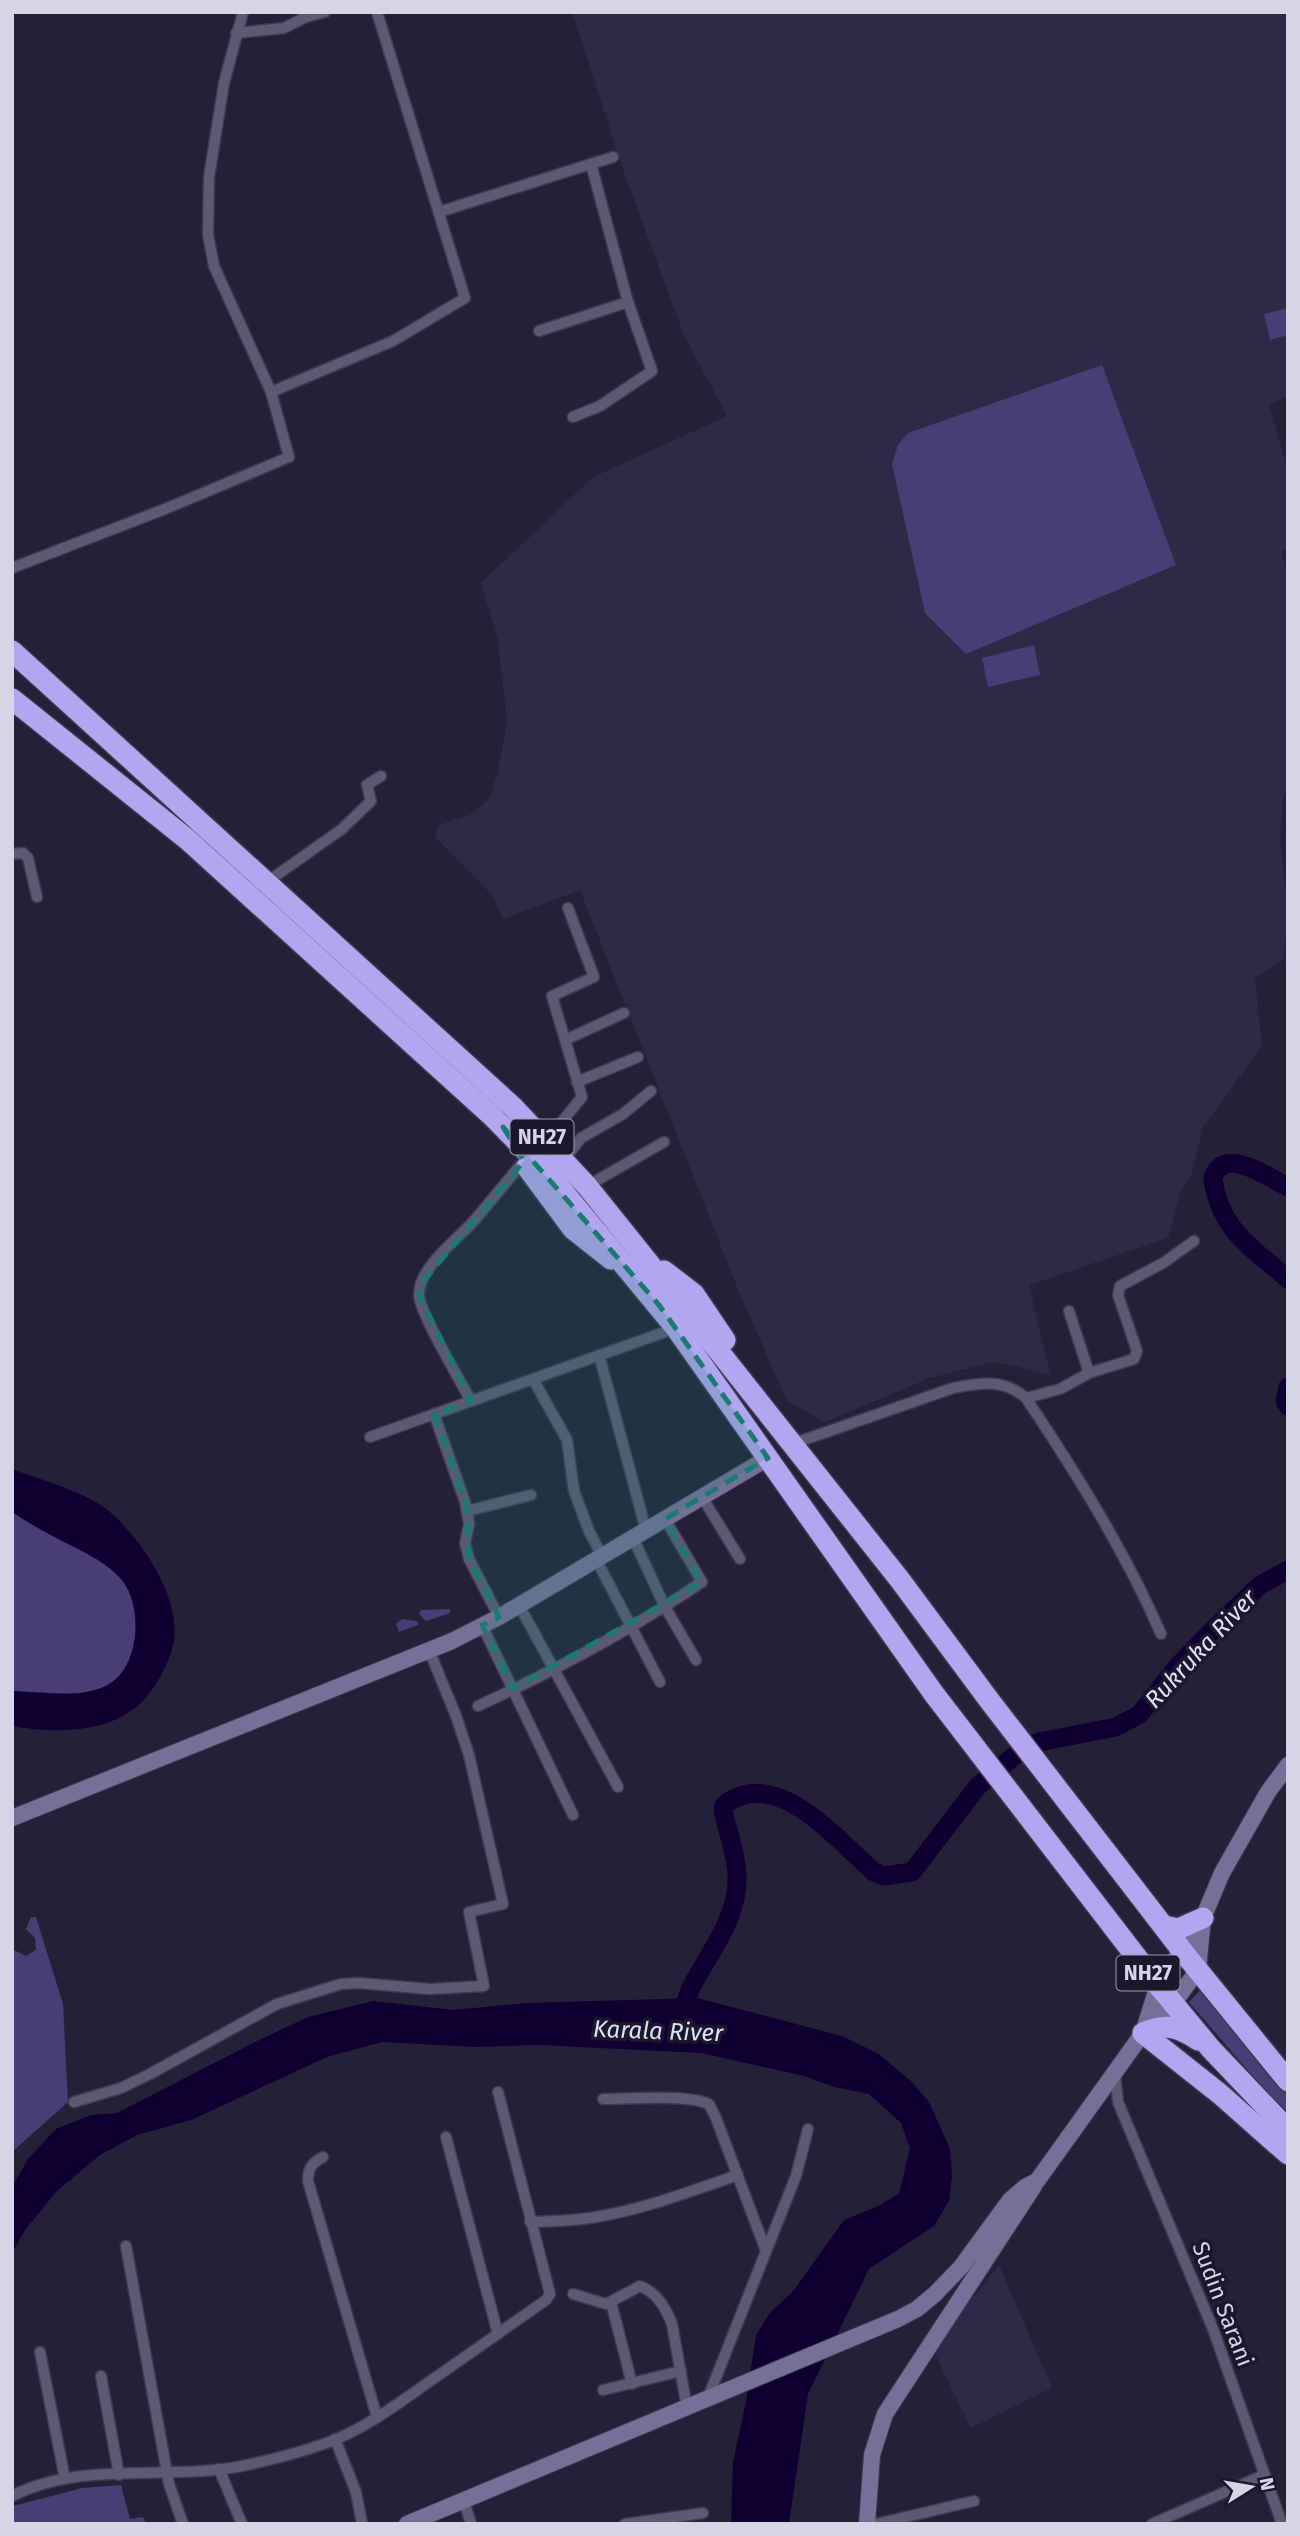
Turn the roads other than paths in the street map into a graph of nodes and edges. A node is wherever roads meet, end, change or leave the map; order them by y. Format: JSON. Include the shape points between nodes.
{"nodes":[{"id":1,"x":243,"y":12,"type":"edge"},
{"id":2,"x":325,"y":12,"type":"edge"},
{"id":3,"x":377,"y":12,"type":"edge"},
{"id":4,"x":236,"y":33,"type":"junction"},
{"id":5,"x":613,"y":157,"type":"dead end"},
{"id":6,"x":591,"y":163,"type":"junction"},
{"id":7,"x":439,"y":212,"type":"junction"},
{"id":8,"x":628,"y":302,"type":"junction"},
{"id":9,"x":539,"y":331,"type":"dead end"},
{"id":10,"x":271,"y":392,"type":"junction"},
{"id":11,"x":573,"y":417,"type":"dead end"},
{"id":12,"x":12,"y":568,"type":"edge"},
{"id":13,"x":12,"y":651,"type":"edge"},
{"id":14,"x":12,"y":699,"type":"edge"},
{"id":15,"x":381,"y":776,"type":"dead end"},
{"id":16,"x":12,"y":854,"type":"edge"},
{"id":17,"x":267,"y":882,"type":"junction"},
{"id":18,"x":37,"y":897,"type":"dead end"},
{"id":19,"x":568,"y":908,"type":"dead end"},
{"id":20,"x":624,"y":1013,"type":"dead end"},
{"id":21,"x":565,"y":1040,"type":"junction"},
{"id":22,"x":638,"y":1057,"type":"dead end"},
{"id":23,"x":578,"y":1082,"type":"junction"},
{"id":24,"x":651,"y":1091,"type":"dead end"},
{"id":25,"x":503,"y":1127,"type":"junction"},
{"id":26,"x":546,"y":1141,"type":"junction"},
{"id":27,"x":664,"y":1142,"type":"dead end"},
{"id":28,"x":564,"y":1160,"type":"junction"},
{"id":29,"x":524,"y":1161,"type":"junction"},
{"id":30,"x":587,"y":1186,"type":"junction"},
{"id":31,"x":1194,"y":1241,"type":"dead end"},
{"id":32,"x":639,"y":1266,"type":"junction"},
{"id":33,"x":1069,"y":1311,"type":"dead end"},
{"id":34,"x":676,"y":1328,"type":"junction"},
{"id":35,"x":599,"y":1355,"type":"junction"},
{"id":36,"x":1089,"y":1373,"type":"junction"},
{"id":37,"x":533,"y":1379,"type":"junction"},
{"id":38,"x":1026,"y":1398,"type":"junction"},
{"id":39,"x":471,"y":1401,"type":"junction"},
{"id":40,"x":435,"y":1414,"type":"junction"},
{"id":41,"x":370,"y":1437,"type":"dead end"},
{"id":42,"x":792,"y":1444,"type":"junction"},
{"id":43,"x":768,"y":1458,"type":"junction"},
{"id":44,"x":531,"y":1495,"type":"dead end"},
{"id":45,"x":702,"y":1497,"type":"junction"},
{"id":46,"x":467,"y":1511,"type":"junction"},
{"id":47,"x":665,"y":1519,"type":"junction"},
{"id":48,"x":639,"y":1534,"type":"junction"},
{"id":49,"x":599,"y":1558,"type":"junction"},
{"id":50,"x":740,"y":1559,"type":"dead end"},
{"id":51,"x":519,"y":1605,"type":"junction"},
{"id":52,"x":665,"y":1607,"type":"junction"},
{"id":53,"x":499,"y":1617,"type":"junction"},
{"id":54,"x":482,"y":1625,"type":"junction"},
{"id":55,"x":630,"y":1628,"type":"junction"},
{"id":56,"x":1161,"y":1634,"type":"dead end"},
{"id":57,"x":429,"y":1650,"type":"junction"},
{"id":58,"x":696,"y":1660,"type":"dead end"},
{"id":59,"x":554,"y":1670,"type":"junction"},
{"id":60,"x":660,"y":1682,"type":"dead end"},
{"id":61,"x":513,"y":1689,"type":"junction"},
{"id":62,"x":478,"y":1706,"type":"dead end"},
{"id":63,"x":1288,"y":1765,"type":"edge"},
{"id":64,"x":618,"y":1787,"type":"dead end"},
{"id":65,"x":573,"y":1815,"type":"dead end"},
{"id":66,"x":12,"y":1818,"type":"edge"},
{"id":67,"x":1203,"y":1917,"type":"junction"},
{"id":68,"x":1164,"y":1926,"type":"junction"},
{"id":69,"x":1181,"y":1948,"type":"junction"},
{"id":70,"x":1198,"y":1970,"type":"junction"},
{"id":71,"x":1158,"y":1985,"type":"junction"},
{"id":72,"x":1173,"y":2004,"type":"junction"},
{"id":73,"x":1143,"y":2033,"type":"junction"},
{"id":74,"x":1211,"y":2049,"type":"junction"},
{"id":75,"x":1115,"y":2074,"type":"junction"},
{"id":76,"x":1288,"y":2081,"type":"edge"},
{"id":77,"x":498,"y":2092,"type":"dead end"},
{"id":78,"x":603,"y":2099,"type":"dead end"},
{"id":79,"x":1097,"y":2099,"type":"junction"},
{"id":80,"x":74,"y":2102,"type":"dead end"},
{"id":81,"x":1118,"y":2102,"type":"junction"},
{"id":82,"x":808,"y":2129,"type":"dead end"},
{"id":83,"x":1288,"y":2130,"type":"edge"},
{"id":84,"x":446,"y":2137,"type":"dead end"},
{"id":85,"x":1288,"y":2154,"type":"edge"},
{"id":86,"x":323,"y":2157,"type":"dead end"},
{"id":87,"x":738,"y":2175,"type":"junction"},
{"id":88,"x":1037,"y":2181,"type":"junction"},
{"id":89,"x":530,"y":2222,"type":"junction"},
{"id":90,"x":126,"y":2246,"type":"dead end"},
{"id":91,"x":766,"y":2251,"type":"junction"},
{"id":92,"x":573,"y":2294,"type":"dead end"},
{"id":93,"x":611,"y":2302,"type":"junction"},
{"id":94,"x":498,"y":2334,"type":"junction"},
{"id":95,"x":40,"y":2352,"type":"dead end"},
{"id":96,"x":681,"y":2371,"type":"junction"},
{"id":97,"x":101,"y":2376,"type":"dead end"},
{"id":98,"x":632,"y":2384,"type":"junction"},
{"id":99,"x":603,"y":2390,"type":"dead end"},
{"id":100,"x":707,"y":2400,"type":"junction"},
{"id":101,"x":687,"y":2408,"type":"junction"},
{"id":102,"x":377,"y":2417,"type":"junction"},
{"id":103,"x":335,"y":2440,"type":"junction"},
{"id":104,"x":219,"y":2469,"type":"junction"},
{"id":105,"x":167,"y":2472,"type":"junction"},
{"id":106,"x":1264,"y":2474,"type":"junction"},
{"id":107,"x":119,"y":2475,"type":"junction"},
{"id":108,"x":65,"y":2479,"type":"junction"},
{"id":109,"x":12,"y":2496,"type":"edge"},
{"id":110,"x":464,"y":2501,"type":"junction"},
{"id":111,"x":974,"y":2501,"type":"dead end"},
{"id":112,"x":703,"y":2513,"type":"dead end"},
{"id":113,"x":183,"y":2524,"type":"edge"},
{"id":114,"x":242,"y":2524,"type":"edge"},
{"id":115,"x":362,"y":2524,"type":"edge"},
{"id":116,"x":407,"y":2524,"type":"edge"},
{"id":117,"x":471,"y":2524,"type":"edge"},
{"id":118,"x":625,"y":2524,"type":"edge"},
{"id":119,"x":867,"y":2524,"type":"edge"},
{"id":120,"x":876,"y":2524,"type":"edge"},
{"id":121,"x":1152,"y":2524,"type":"edge"},
{"id":122,"x":1282,"y":2524,"type":"edge"}],
"edges":[{"from":1,"to":4,"type":"street"},
{"from":2,"to":4,"type":"street","via":[[285,28]]},
{"from":3,"to":7,"type":"street"},
{"from":4,"to":10,"type":"street","via":[[209,177],[208,235],[214,266]]},
{"from":5,"to":6,"type":"street"},
{"from":6,"to":7,"type":"street"},
{"from":6,"to":8,"type":"street"},
{"from":7,"to":10,"type":"street","via":[[465,298],[393,341]]},
{"from":8,"to":9,"type":"street"},
{"from":8,"to":11,"type":"street","via":[[652,371],[600,406]]},
{"from":10,"to":12,"type":"street","via":[[289,457]]},
{"from":13,"to":17,"type":"highway","number":"NH27"},
{"from":14,"to":25,"type":"highway","number":"NH27","via":[[188,840]]},
{"from":15,"to":17,"type":"street","via":[[367,785],[371,801],[342,829]]},
{"from":16,"to":18,"type":"street","via":[[23,853],[28,858]]},
{"from":17,"to":26,"type":"highway","number":"NH27"},
{"from":19,"to":21,"type":"street","via":[[594,977],[552,996]]},
{"from":20,"to":21,"type":"street"},
{"from":21,"to":23,"type":"street"},
{"from":22,"to":23,"type":"street"},
{"from":23,"to":26,"type":"street","via":[[582,1097]]},
{"from":24,"to":28,"type":"street","via":[[581,1138]]},
{"from":25,"to":29,"type":"highway","number":"NH27"},
{"from":25,"to":32,"type":"highway","number":"NH27"},
{"from":26,"to":28,"type":"highway","number":"NH27"},
{"from":27,"to":30,"type":"street"},
{"from":28,"to":30,"type":"highway","number":"NH27"},
{"from":29,"to":32,"type":"highway","number":"NH27","via":[[573,1229],[597,1251]]},
{"from":29,"to":39,"type":"street","via":[[451,1242],[421,1284],[419,1295],[425,1312]]},
{"from":30,"to":32,"type":"highway","number":"NH27"},
{"from":31,"to":36,"type":"street","via":[[1121,1286],[1118,1295],[1137,1355]]},
{"from":32,"to":34,"type":"highway","number":"NH27"},
{"from":32,"to":42,"type":"highway","number":"NH27"},
{"from":33,"to":36,"type":"street"},
{"from":34,"to":35,"type":"street"},
{"from":34,"to":43,"type":"highway","number":"NH27"},
{"from":35,"to":37,"type":"street"},
{"from":35,"to":48,"type":"street"},
{"from":36,"to":38,"type":"street","via":[[1060,1389]]},
{"from":37,"to":39,"type":"street"},
{"from":37,"to":49,"type":"street","via":[[567,1440],[574,1491]]},
{"from":38,"to":42,"type":"street","via":[[1010,1385],[953,1388]]},
{"from":38,"to":56,"type":"street","via":[[1065,1455]]},
{"from":39,"to":40,"type":"street"},
{"from":40,"to":41,"type":"street"},
{"from":40,"to":46,"type":"street"},
{"from":42,"to":43,"type":"highway"},
{"from":42,"to":68,"type":"highway","number":"NH27"},
{"from":43,"to":45,"type":"main road"},
{"from":43,"to":71,"type":"highway","number":"NH27","via":[[956,1722]]},
{"from":44,"to":46,"type":"street"},
{"from":45,"to":47,"type":"main road"},
{"from":45,"to":50,"type":"street"},
{"from":46,"to":53,"type":"street","via":[[468,1559]]},
{"from":47,"to":48,"type":"main road"},
{"from":47,"to":52,"type":"street","via":[[702,1582]]},
{"from":48,"to":49,"type":"main road"},
{"from":48,"to":52,"type":"street"},
{"from":49,"to":51,"type":"main road"},
{"from":49,"to":55,"type":"street"},
{"from":51,"to":53,"type":"main road"},
{"from":51,"to":59,"type":"street"},
{"from":52,"to":55,"type":"street"},
{"from":52,"to":58,"type":"street"},
{"from":53,"to":54,"type":"main road"},
{"from":54,"to":57,"type":"main road"},
{"from":54,"to":61,"type":"street"},
{"from":55,"to":59,"type":"street"},
{"from":55,"to":60,"type":"street"},
{"from":57,"to":66,"type":"main road"},
{"from":57,"to":80,"type":"street","via":[[469,1755],[503,1904],[469,1912],[484,1986],[430,1989],[341,1984],[277,2004],[150,2074]]},
{"from":59,"to":61,"type":"street"},
{"from":59,"to":64,"type":"street"},
{"from":61,"to":62,"type":"street"},
{"from":61,"to":65,"type":"street"},
{"from":63,"to":67,"type":"main road","via":[[1222,1873]]},
{"from":67,"to":68,"type":"highway","via":[[1178,1929]]},
{"from":67,"to":69,"type":"main road"},
{"from":67,"to":70,"type":"main road"},
{"from":68,"to":69,"type":"highway","number":"NH27"},
{"from":69,"to":70,"type":"highway","number":"NH27"},
{"from":69,"to":71,"type":"main road"},
{"from":70,"to":72,"type":"main road"},
{"from":70,"to":76,"type":"highway","number":"NH27"},
{"from":71,"to":72,"type":"highway","number":"NH27"},
{"from":71,"to":73,"type":"main road"},
{"from":72,"to":73,"type":"main road"},
{"from":72,"to":74,"type":"highway","number":"NH27"},
{"from":73,"to":74,"type":"highway","via":[[1173,2026]]},
{"from":73,"to":75,"type":"main road"},
{"from":73,"to":85,"type":"highway"},
{"from":74,"to":83,"type":"highway","number":"NH27"},
{"from":75,"to":79,"type":"main road"},
{"from":75,"to":81,"type":"street","name":"Sudin Sarani"},
{"from":77,"to":89,"type":"street"},
{"from":78,"to":87,"type":"street","via":[[705,2101],[712,2108]]},
{"from":79,"to":81,"type":"street"},
{"from":79,"to":88,"type":"main road"},
{"from":81,"to":106,"type":"street","name":"Sudin Sarani","via":[[1213,2329]]},
{"from":82,"to":91,"type":"street","via":[[796,2175]]},
{"from":84,"to":94,"type":"street"},
{"from":86,"to":102,"type":"street","via":[[310,2167],[308,2181]]},
{"from":87,"to":89,"type":"street","via":[[632,2210]]},
{"from":87,"to":91,"type":"street"},
{"from":88,"to":100,"type":"main road","via":[[1010,2200],[961,2267],[917,2309]]},
{"from":88,"to":119,"type":"main road","via":[[885,2414],[872,2455]]},
{"from":89,"to":94,"type":"street","via":[[549,2296]]},
{"from":90,"to":105,"type":"street"},
{"from":91,"to":100,"type":"street"},
{"from":92,"to":93,"type":"street"},
{"from":93,"to":96,"type":"street","via":[[640,2286],[654,2295],[671,2323]]},
{"from":93,"to":98,"type":"street"},
{"from":94,"to":102,"type":"street"},
{"from":95,"to":108,"type":"street"},
{"from":96,"to":98,"type":"street"},
{"from":96,"to":101,"type":"street"},
{"from":97,"to":107,"type":"street"},
{"from":98,"to":99,"type":"street"},
{"from":100,"to":101,"type":"main road"},
{"from":101,"to":110,"type":"main road"},
{"from":102,"to":103,"type":"street"},
{"from":103,"to":104,"type":"street","via":[[298,2453]]},
{"from":103,"to":115,"type":"street","via":[[356,2491]]},
{"from":104,"to":105,"type":"street"},
{"from":104,"to":114,"type":"street"},
{"from":105,"to":107,"type":"street"},
{"from":105,"to":113,"type":"street"},
{"from":106,"to":121,"type":"street"},
{"from":106,"to":122,"type":"street","name":"Sudin Sarani"},
{"from":107,"to":108,"type":"street"},
{"from":108,"to":109,"type":"street"},
{"from":110,"to":116,"type":"main road"},
{"from":110,"to":117,"type":"street"},
{"from":111,"to":120,"type":"street"},
{"from":112,"to":118,"type":"street"}]}
